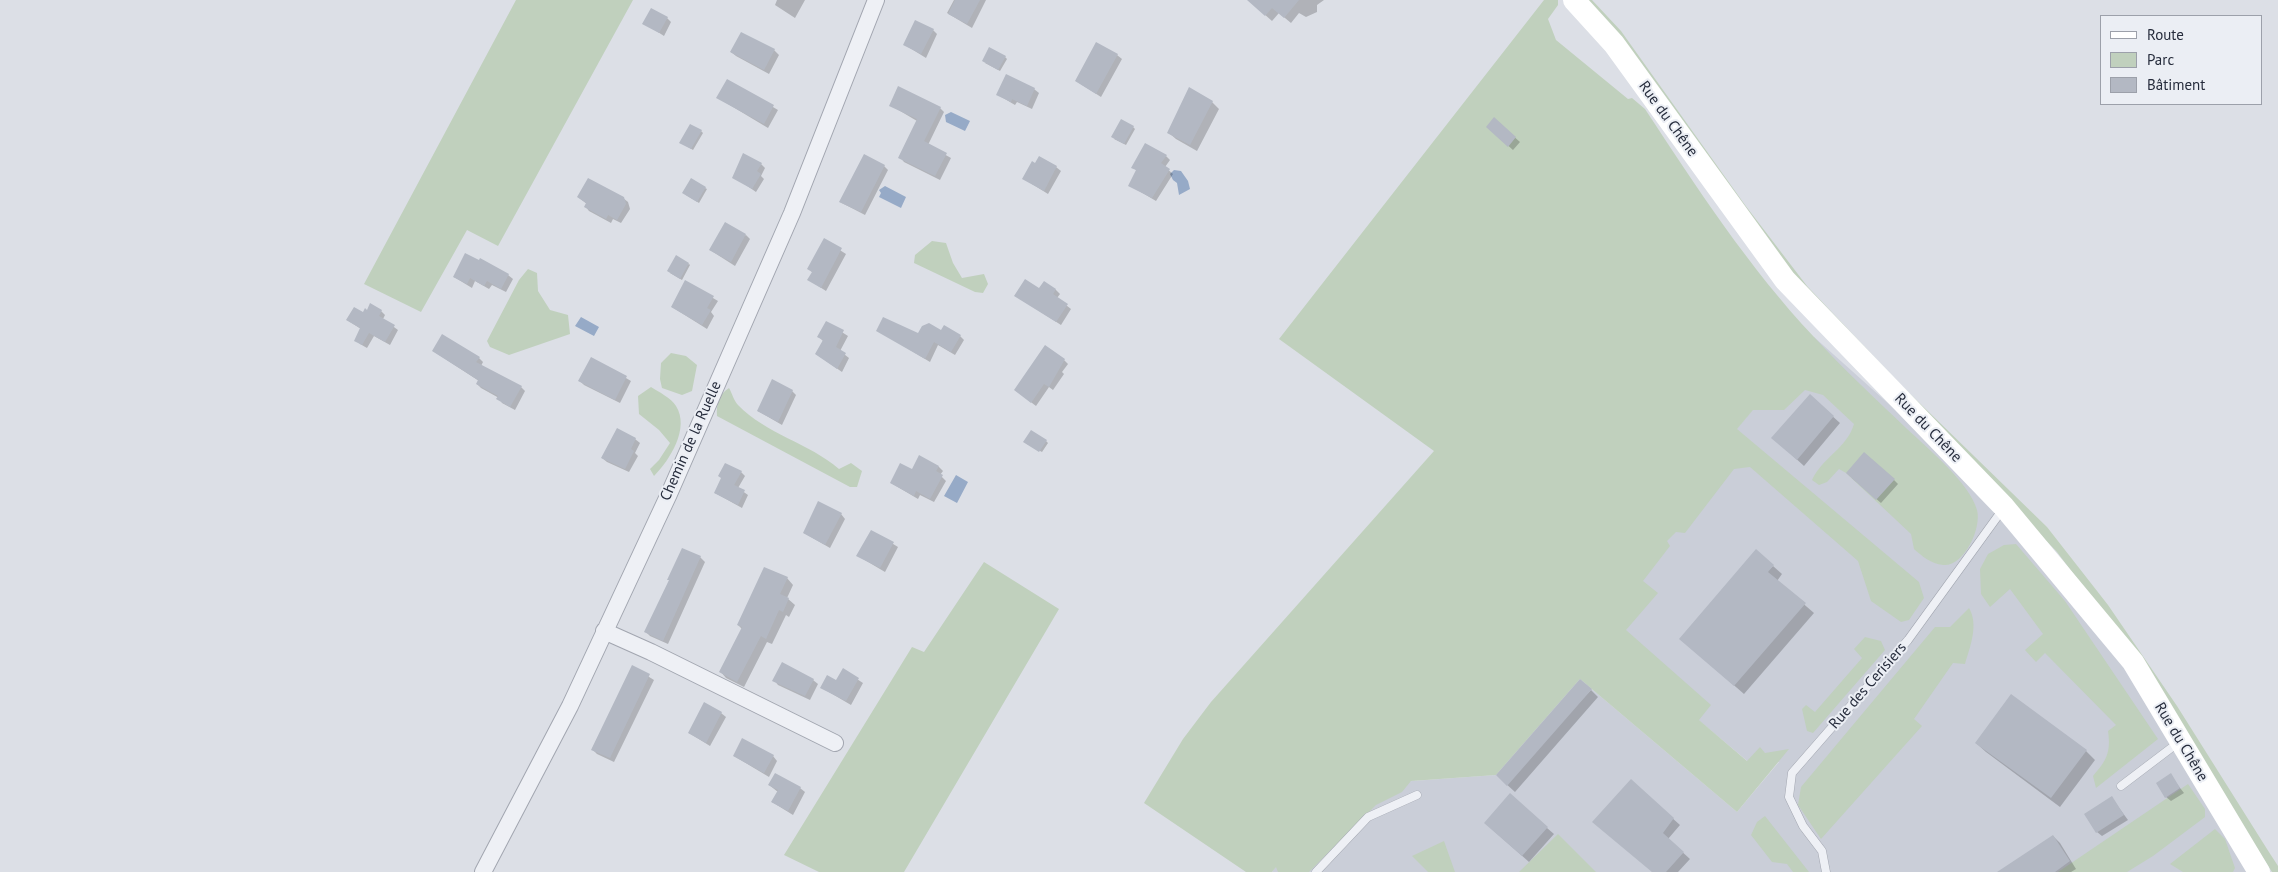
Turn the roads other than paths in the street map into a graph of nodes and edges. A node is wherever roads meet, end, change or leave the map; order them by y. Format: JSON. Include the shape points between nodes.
{"nodes":[{"id":1,"x":876,"y":0,"type":"edge"},
{"id":2,"x":1574,"y":0,"type":"edge"},
{"id":3,"x":2004,"y":507,"type":"junction"},
{"id":4,"x":604,"y":632,"type":"junction"},
{"id":5,"x":2180,"y":740,"type":"junction"},
{"id":6,"x":835,"y":743,"type":"dead end"},
{"id":7,"x":2122,"y":786,"type":"dead end"},
{"id":8,"x":1417,"y":795,"type":"dead end"},
{"id":9,"x":483,"y":872,"type":"edge"},
{"id":10,"x":1316,"y":872,"type":"edge"},
{"id":11,"x":1826,"y":872,"type":"edge"},
{"id":12,"x":2259,"y":872,"type":"edge"}],
"edges":[{"from":1,"to":4,"type":"street","name":"Chemin de la Ruelle","via":[[792,213],[669,494]]},
{"from":2,"to":3,"type":"street","name":"Rue du Chêne","via":[[1614,44],[1785,280]]},
{"from":3,"to":5,"type":"street","name":"Rue du Chêne","via":[[2133,662]]},
{"from":3,"to":11,"type":"lane","name":"Rue des Cerisiers","via":[[1908,640],[1792,773],[1789,797],[1803,826],[1822,851]]},
{"from":4,"to":6,"type":"street"},
{"from":4,"to":9,"type":"street","name":"Chemin de la Ruelle","via":[[570,706]]},
{"from":5,"to":7,"type":"lane"},
{"from":5,"to":12,"type":"street","name":"Rue du Chêne"},
{"from":8,"to":10,"type":"lane","via":[[1368,817]]}]}
